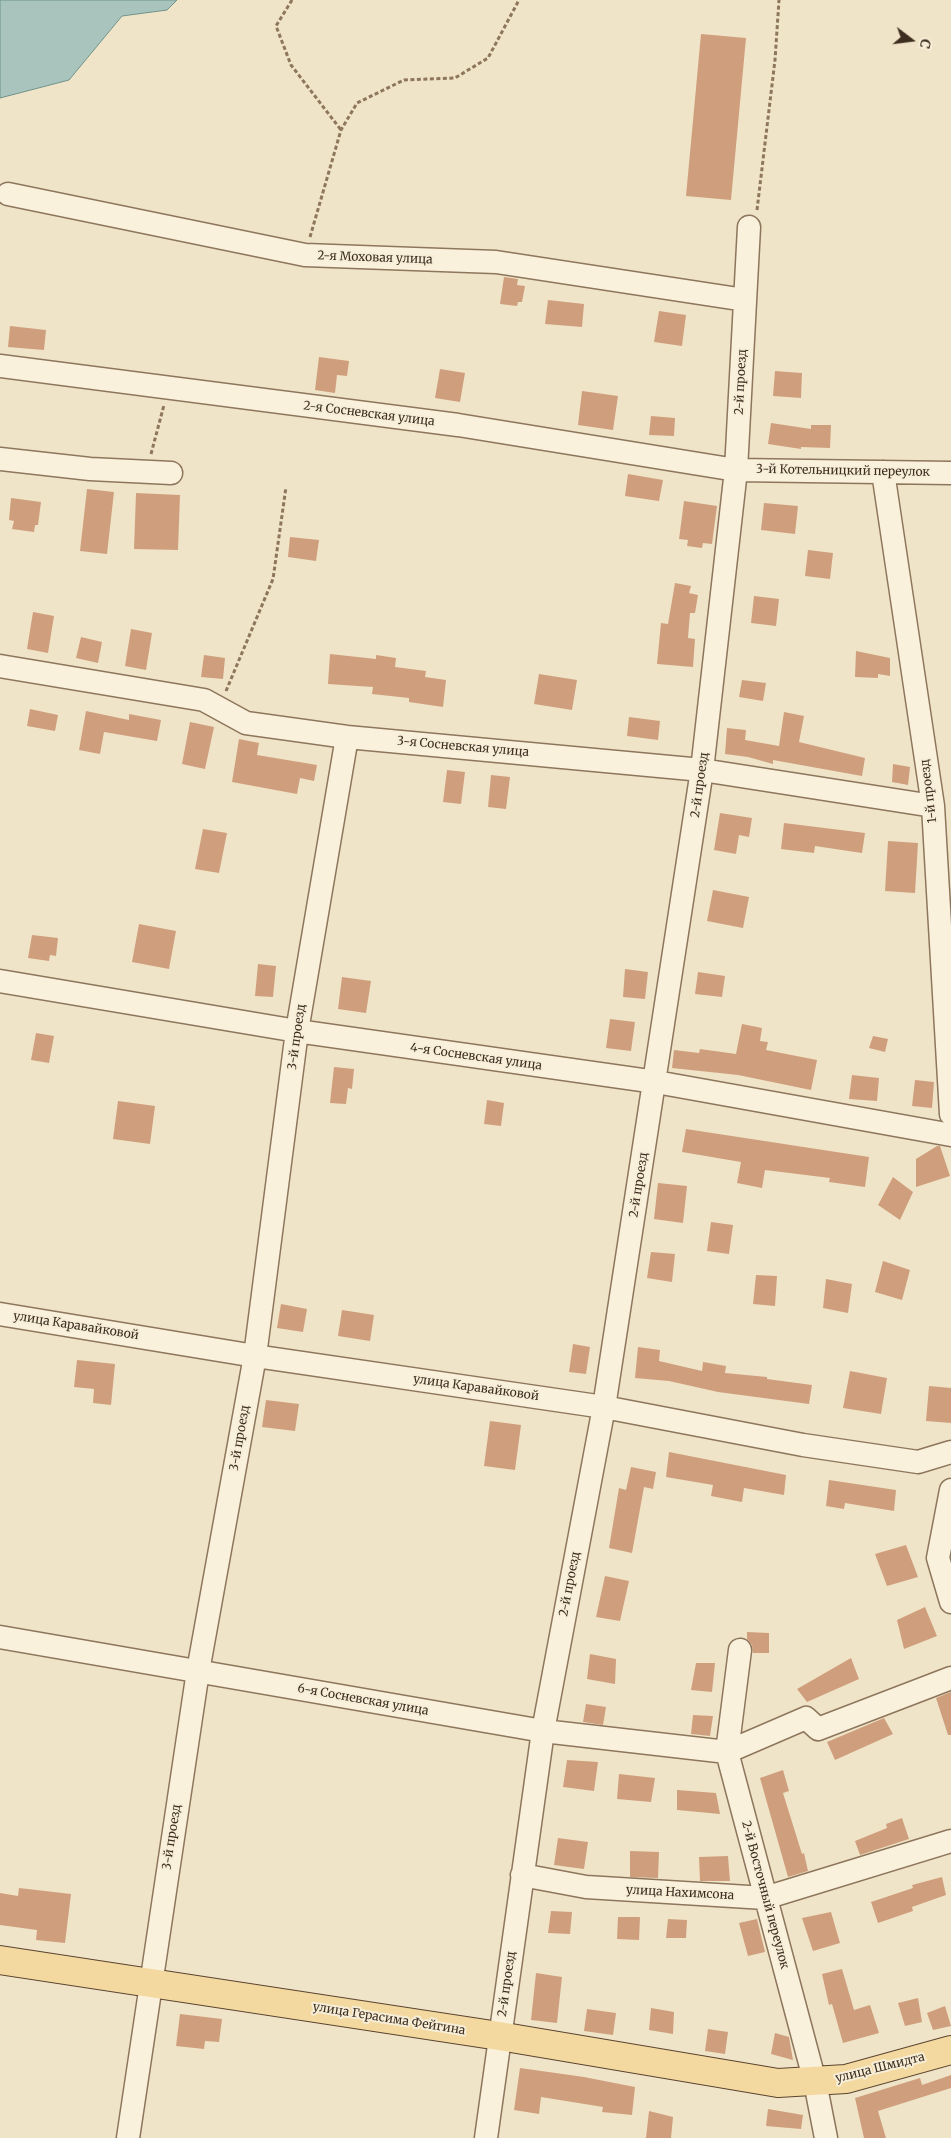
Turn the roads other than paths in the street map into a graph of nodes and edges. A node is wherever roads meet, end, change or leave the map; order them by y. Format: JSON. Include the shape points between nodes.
{"nodes":[{"id":1,"x":8,"y":194,"type":"dead end"},
{"id":2,"x":748,"y":227,"type":"road end"},
{"id":3,"x":746,"y":300,"type":"junction"},
{"id":4,"x":0,"y":366,"type":"edge"},
{"id":5,"x":0,"y":459,"type":"edge"},
{"id":6,"x":736,"y":470,"type":"junction"},
{"id":7,"x":883,"y":472,"type":"junction"},
{"id":8,"x":951,"y":472,"type":"edge"},
{"id":9,"x":171,"y":473,"type":"dead end"},
{"id":10,"x":0,"y":666,"type":"edge"},
{"id":11,"x":347,"y":737,"type":"junction"},
{"id":12,"x":702,"y":770,"type":"junction"},
{"id":13,"x":933,"y":806,"type":"junction"},
{"id":14,"x":0,"y":980,"type":"edge"},
{"id":15,"x":298,"y":1031,"type":"junction"},
{"id":16,"x":656,"y":1082,"type":"junction"},
{"id":17,"x":951,"y":1114,"type":"edge"},
{"id":18,"x":951,"y":1135,"type":"edge"},
{"id":19,"x":0,"y":1314,"type":"edge"},
{"id":20,"x":255,"y":1356,"type":"junction"},
{"id":21,"x":604,"y":1407,"type":"junction"},
{"id":22,"x":951,"y":1452,"type":"edge"},
{"id":23,"x":951,"y":1490,"type":"edge"},
{"id":24,"x":951,"y":1602,"type":"edge"},
{"id":25,"x":0,"y":1637,"type":"edge"},
{"id":26,"x":740,"y":1650,"type":"dead end"},
{"id":27,"x":198,"y":1671,"type":"junction"},
{"id":28,"x":951,"y":1678,"type":"edge"},
{"id":29,"x":543,"y":1731,"type":"junction"},
{"id":30,"x":727,"y":1752,"type":"junction"},
{"id":31,"x":951,"y":1841,"type":"edge"},
{"id":32,"x":522,"y":1875,"type":"junction"},
{"id":33,"x":765,"y":1898,"type":"junction"},
{"id":34,"x":0,"y":1960,"type":"edge"},
{"id":35,"x":150,"y":1983,"type":"junction"},
{"id":36,"x":499,"y":2036,"type":"junction"},
{"id":37,"x":951,"y":2050,"type":"edge"},
{"id":38,"x":815,"y":2082,"type":"junction"},
{"id":39,"x":778,"y":2083,"type":"joint"},
{"id":40,"x":820,"y":2109,"type":"junction"},
{"id":41,"x":128,"y":2138,"type":"edge"},
{"id":42,"x":486,"y":2138,"type":"edge"},
{"id":43,"x":816,"y":2138,"type":"edge"},
{"id":44,"x":826,"y":2138,"type":"edge"}],
"edges":[{"from":1,"to":3,"type":"street","name":"2-я Моховая улица","via":[[305,255],[496,262]]},
{"from":2,"to":3,"type":"street","name":"2-й проезд"},
{"from":3,"to":6,"type":"street","name":"2-й проезд"},
{"from":4,"to":6,"type":"street","name":"2-я Сосневская улица","via":[[458,425]]},
{"from":5,"to":9,"type":"street","via":[[90,469]]},
{"from":6,"to":7,"type":"street","name":"3-й Котельницкий переулок"},
{"from":6,"to":12,"type":"street","name":"2-й проезд"},
{"from":7,"to":8,"type":"street","name":"3-й Котельницкий переулок"},
{"from":7,"to":13,"type":"street","name":"1-й проезд"},
{"from":10,"to":11,"type":"street","name":"3-я Сосневская улица","via":[[204,700],[246,723]]},
{"from":11,"to":12,"type":"street","name":"3-я Сосневская улица"},
{"from":11,"to":15,"type":"street","name":"3-й проезд"},
{"from":12,"to":13,"type":"street","name":"3-я Сосневская улица"},
{"from":12,"to":16,"type":"street","name":"2-й проезд"},
{"from":13,"to":17,"type":"street","name":"1-й проезд"},
{"from":14,"to":15,"type":"street","name":"4-я Сосневская улица"},
{"from":15,"to":16,"type":"street","name":"4-я Сосневская улица"},
{"from":15,"to":20,"type":"street","name":"3-й проезд"},
{"from":16,"to":18,"type":"street","name":"4-я Сосневская улица"},
{"from":16,"to":21,"type":"street","name":"2-й проезд"},
{"from":19,"to":20,"type":"street","name":"улица Каравайковой"},
{"from":20,"to":21,"type":"street","name":"улица Каравайковой"},
{"from":20,"to":27,"type":"street","name":"3-й проезд"},
{"from":21,"to":22,"type":"street","name":"улица Каравайковой","via":[[803,1445],[918,1462]]},
{"from":21,"to":29,"type":"street","name":"2-й проезд"},
{"from":23,"to":24,"type":"street","via":[[938,1558]]},
{"from":25,"to":27,"type":"street","name":"6-я Сосневская улица"},
{"from":26,"to":30,"type":"street","name":"2-й Восточный переулок"},
{"from":27,"to":29,"type":"street","name":"6-я Сосневская улица"},
{"from":27,"to":35,"type":"street","name":"3-й проезд"},
{"from":28,"to":30,"type":"street","via":[[818,1729],[806,1718]]},
{"from":29,"to":30,"type":"street","name":"6-я Сосневская улица"},
{"from":29,"to":32,"type":"street","name":"2-й проезд"},
{"from":30,"to":33,"type":"street","name":"2-й Восточный переулок"},
{"from":31,"to":33,"type":"street","name":"улица Нахимсона"},
{"from":32,"to":33,"type":"street","name":"улица Нахимсона","via":[[586,1887]]},
{"from":32,"to":36,"type":"street","name":"2-й проезд"},
{"from":33,"to":38,"type":"street","name":"2-й Восточный переулок"},
{"from":34,"to":35,"type":"main road","name":"улица Герасима Фейгина"},
{"from":35,"to":36,"type":"main road","name":"улица Герасима Фейгина"},
{"from":35,"to":41,"type":"street","name":"3-й проезд"},
{"from":36,"to":39,"type":"main road","name":"улица Герасима Фейгина"},
{"from":36,"to":42,"type":"street","name":"2-й проезд"},
{"from":37,"to":38,"type":"main road","name":"улица Шмидта","via":[[846,2079]]},
{"from":38,"to":39,"type":"main road","name":"улица Шмидта"},
{"from":38,"to":40,"type":"street","name":"2-й Восточный переулок"},
{"from":40,"to":43,"type":"street"},
{"from":40,"to":44,"type":"street","name":"2-й Восточный переулок"}]}
